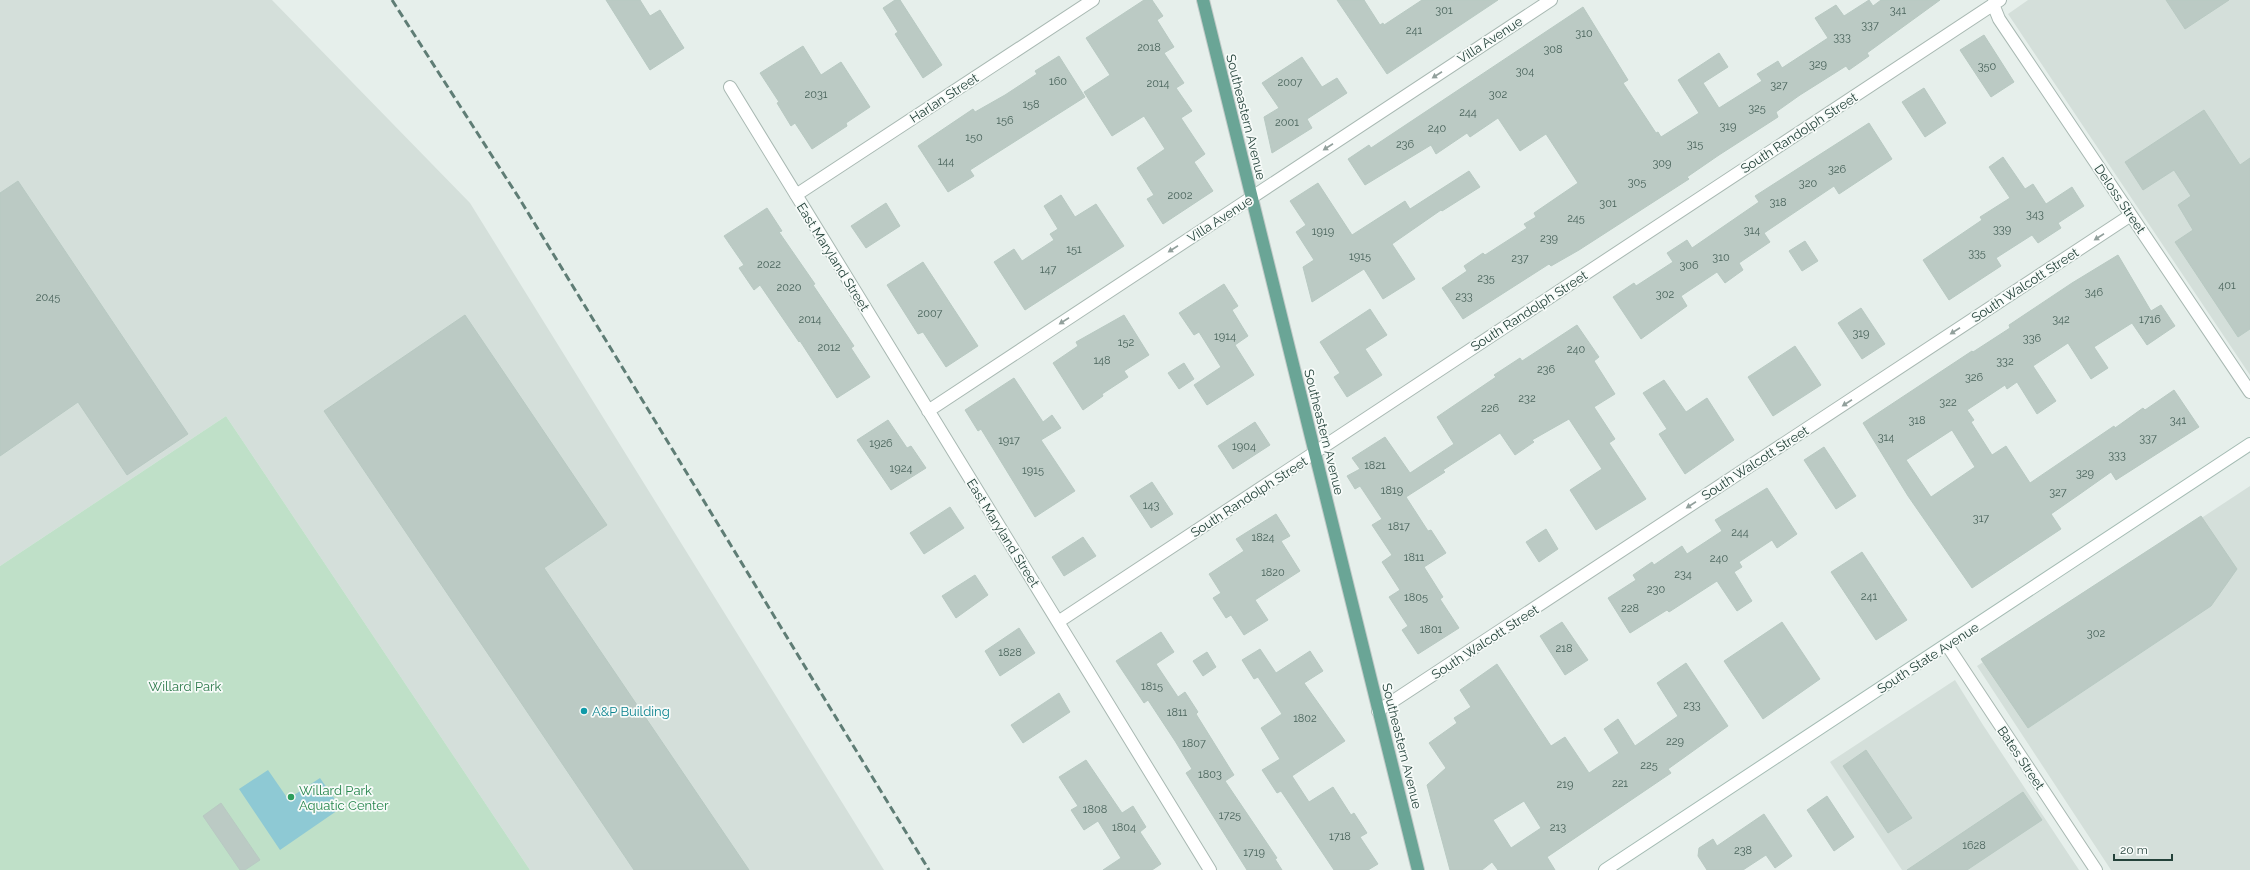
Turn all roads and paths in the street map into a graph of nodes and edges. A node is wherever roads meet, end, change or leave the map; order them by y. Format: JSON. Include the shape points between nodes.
{"nodes":[{"id":1,"x":1093,"y":0,"type":"edge"},
{"id":2,"x":1203,"y":0,"type":"edge"},
{"id":3,"x":1551,"y":0,"type":"edge"},
{"id":4,"x":1996,"y":2,"type":"edge"},
{"id":5,"x":730,"y":87,"type":"dead end"},
{"id":6,"x":796,"y":195,"type":"junction"},
{"id":7,"x":1252,"y":197,"type":"junction"},
{"id":8,"x":2131,"y":215,"type":"junction"},
{"id":9,"x":2250,"y":392,"type":"edge"},
{"id":10,"x":928,"y":411,"type":"junction"},
{"id":11,"x":2250,"y":444,"type":"edge"},
{"id":12,"x":1314,"y":453,"type":"junction"},
{"id":13,"x":1058,"y":622,"type":"junction"},
{"id":14,"x":1947,"y":645,"type":"junction"},
{"id":15,"x":1378,"y":711,"type":"junction"},
{"id":16,"x":1210,"y":870,"type":"edge"},
{"id":17,"x":1418,"y":870,"type":"edge"},
{"id":18,"x":1605,"y":870,"type":"edge"},
{"id":19,"x":2096,"y":870,"type":"edge"}],
"edges":[{"from":1,"to":6,"type":"street","name":"Harlan Street"},
{"from":2,"to":7,"type":"main road","name":"Southeastern Avenue"},
{"from":3,"to":7,"type":"street","name":"Villa Avenue","one_way":true},
{"from":4,"to":8,"type":"street","name":"Deloss Street","via":[[1999,19]]},
{"from":4,"to":12,"type":"street","name":"South Randolph Street"},
{"from":5,"to":6,"type":"street","name":"East Maryland Street"},
{"from":6,"to":10,"type":"street","name":"East Maryland Street"},
{"from":7,"to":10,"type":"street","name":"Villa Avenue","one_way":true},
{"from":7,"to":12,"type":"main road","name":"Southeastern Avenue"},
{"from":8,"to":9,"type":"street","name":"Deloss Street"},
{"from":8,"to":15,"type":"street","name":"South Walcott Street","one_way":true},
{"from":10,"to":13,"type":"street","name":"East Maryland Street"},
{"from":11,"to":14,"type":"street","name":"South State Avenue"},
{"from":12,"to":13,"type":"street","name":"South Randolph Street"},
{"from":12,"to":15,"type":"main road","name":"Southeastern Avenue"},
{"from":13,"to":16,"type":"street","name":"East Maryland Street"},
{"from":14,"to":18,"type":"street","name":"South State Avenue"},
{"from":14,"to":19,"type":"street","name":"Bates Street"},
{"from":15,"to":17,"type":"main road","name":"Southeastern Avenue"}]}
